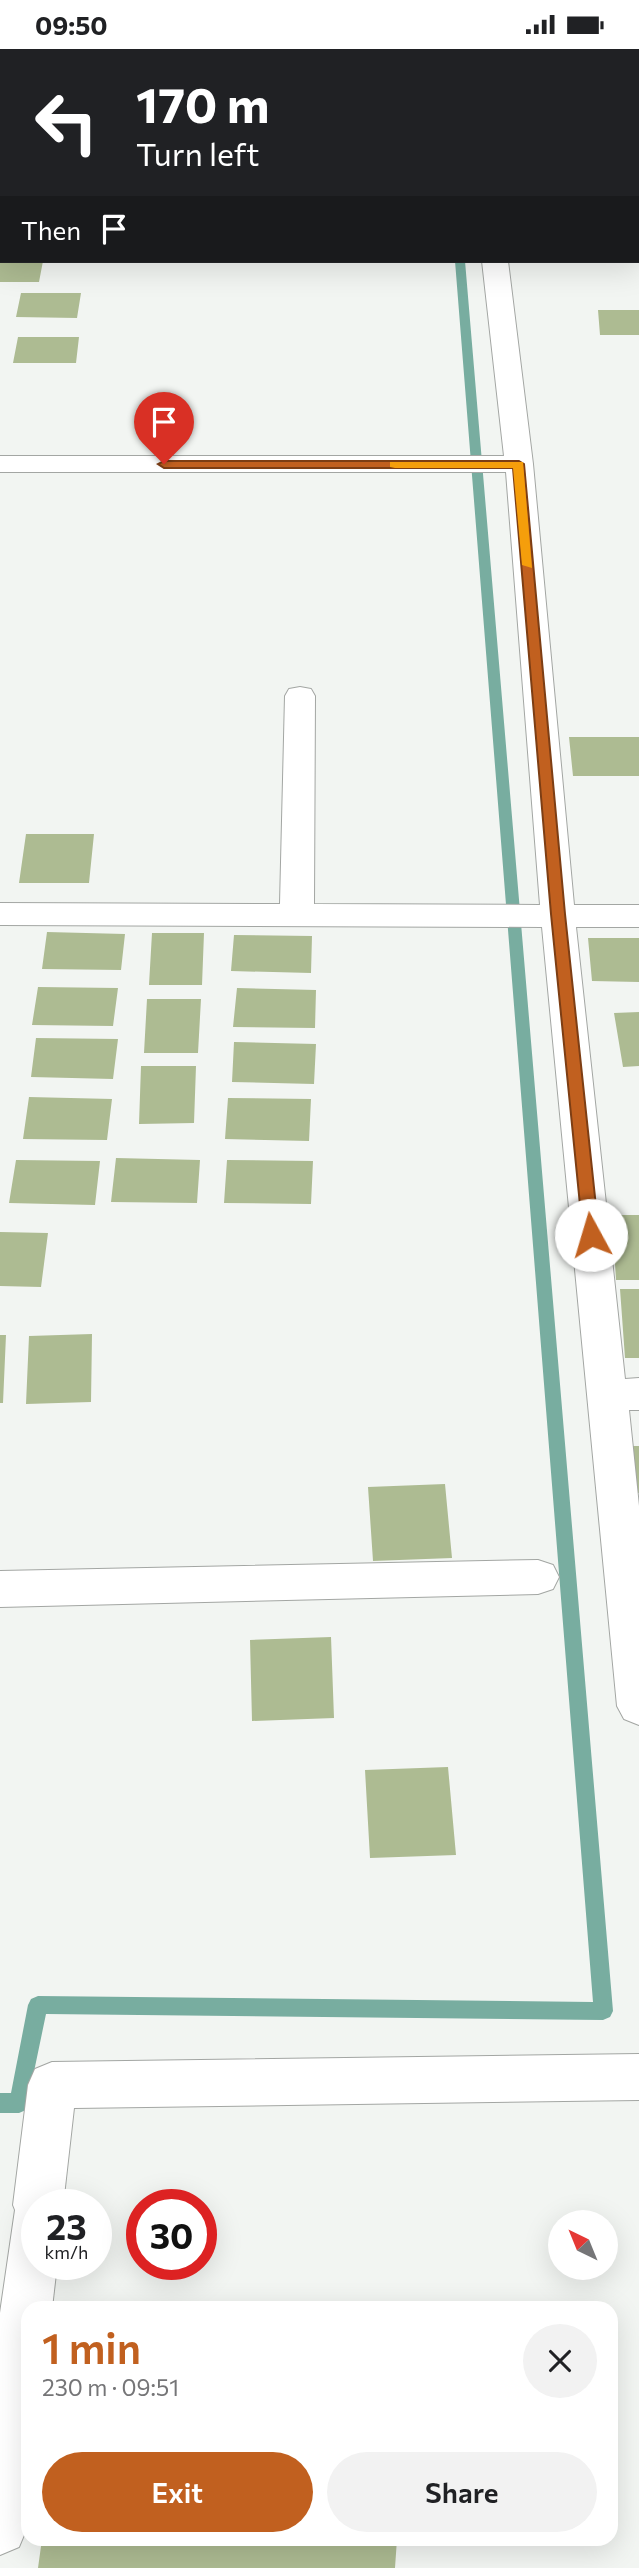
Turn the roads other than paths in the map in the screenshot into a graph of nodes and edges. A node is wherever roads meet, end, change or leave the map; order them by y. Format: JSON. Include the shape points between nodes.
{"nodes":[{"id":1,"x":495,"y":263,"type":"edge"},
{"id":2,"x":0,"y":464,"type":"edge"},
{"id":3,"x":519,"y":464,"type":"junction"},
{"id":4,"x":300,"y":696,"type":"dead end"},
{"id":5,"x":0,"y":914,"type":"edge"},
{"id":6,"x":297,"y":914,"type":"junction"},
{"id":7,"x":558,"y":914,"type":"junction"},
{"id":8,"x":639,"y":916,"type":"edge"},
{"id":9,"x":623,"y":1395,"type":"edge"},
{"id":10,"x":538,"y":1577,"type":"dead end"},
{"id":11,"x":0,"y":1589,"type":"edge"},
{"id":12,"x":639,"y":1706,"type":"edge"},
{"id":13,"x":639,"y":2077,"type":"edge"},
{"id":14,"x":40,"y":2189,"type":"edge"},
{"id":15,"x":30,"y":2280,"type":"edge"},
{"id":16,"x":27,"y":2301,"type":"edge"},
{"id":17,"x":21,"y":2352,"type":"edge"},
{"id":18,"x":0,"y":2528,"type":"edge"}],
"edges":[{"from":1,"to":3,"type":"street"},
{"from":2,"to":3,"type":"street"},
{"from":3,"to":7,"type":"street"},
{"from":4,"to":6,"type":"street"},
{"from":5,"to":6,"type":"street"},
{"from":6,"to":7,"type":"street"},
{"from":7,"to":8,"type":"street"},
{"from":7,"to":9,"type":"street"},
{"from":9,"to":12,"type":"street"},
{"from":10,"to":11,"type":"street"},
{"from":13,"to":14,"type":"street","via":[[52,2085]]},
{"from":15,"to":16,"type":"street"},
{"from":17,"to":18,"type":"street"}]}
